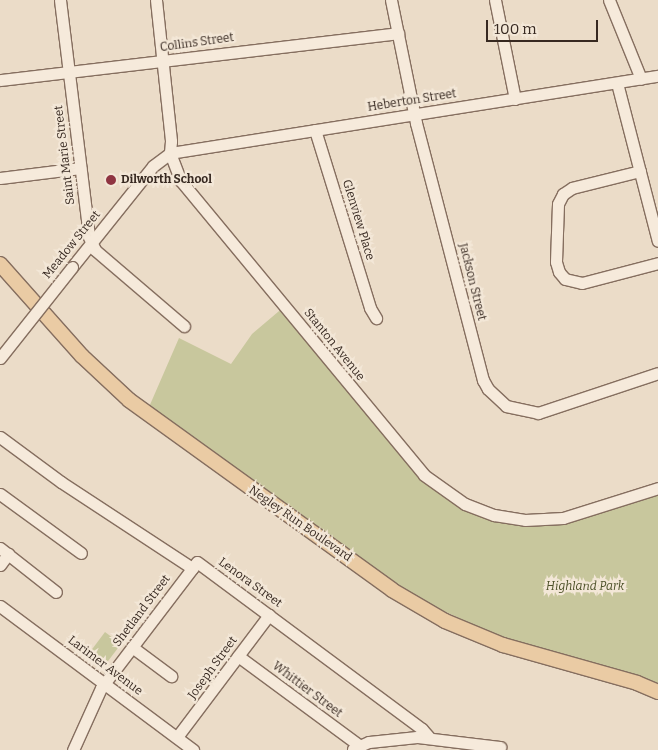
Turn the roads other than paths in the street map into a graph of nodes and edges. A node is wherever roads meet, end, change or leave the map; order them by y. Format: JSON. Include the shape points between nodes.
{"nodes":[{"id":1,"x":60,"y":0,"type":"edge"},
{"id":2,"x":156,"y":0,"type":"edge"},
{"id":3,"x":391,"y":0,"type":"edge"},
{"id":4,"x":495,"y":0,"type":"edge"},
{"id":5,"x":609,"y":0,"type":"edge"},
{"id":6,"x":398,"y":33,"type":"junction"},
{"id":7,"x":163,"y":62,"type":"junction"},
{"id":8,"x":69,"y":72,"type":"junction"},
{"id":9,"x":658,"y":76,"type":"edge"},
{"id":10,"x":641,"y":79,"type":"junction"},
{"id":11,"x":0,"y":80,"type":"edge"},
{"id":12,"x":617,"y":83,"type":"junction"},
{"id":13,"x":515,"y":99,"type":"junction"},
{"id":14,"x":414,"y":114,"type":"junction"},
{"id":15,"x":315,"y":130,"type":"junction"},
{"id":16,"x":170,"y":154,"type":"junction"},
{"id":17,"x":80,"y":168,"type":"junction"},
{"id":18,"x":640,"y":171,"type":"junction"},
{"id":19,"x":0,"y":178,"type":"edge"},
{"id":20,"x":656,"y":222,"type":"edge"},
{"id":21,"x":658,"y":241,"type":"edge"},
{"id":22,"x":92,"y":243,"type":"junction"},
{"id":23,"x":658,"y":263,"type":"edge"},
{"id":24,"x":0,"y":264,"type":"edge"},
{"id":25,"x":0,"y":275,"type":"edge"},
{"id":26,"x":376,"y":318,"type":"dead end"},
{"id":27,"x":184,"y":326,"type":"dead end"},
{"id":28,"x":0,"y":358,"type":"edge"},
{"id":29,"x":658,"y":373,"type":"edge"},
{"id":30,"x":0,"y":437,"type":"edge"},
{"id":31,"x":658,"y":488,"type":"edge"},
{"id":32,"x":0,"y":494,"type":"edge"},
{"id":33,"x":4,"y":551,"type":"edge"},
{"id":34,"x":81,"y":553,"type":"dead end"},
{"id":35,"x":0,"y":565,"type":"edge"},
{"id":36,"x":192,"y":568,"type":"junction"},
{"id":37,"x":56,"y":592,"type":"dead end"},
{"id":38,"x":1,"y":610,"type":"edge"},
{"id":39,"x":269,"y":614,"type":"junction"},
{"id":40,"x":132,"y":647,"type":"junction"},
{"id":41,"x":238,"y":656,"type":"junction"},
{"id":42,"x":171,"y":676,"type":"dead end"},
{"id":43,"x":105,"y":684,"type":"junction"},
{"id":44,"x":658,"y":692,"type":"edge"},
{"id":45,"x":658,"y":701,"type":"edge"},
{"id":46,"x":429,"y":737,"type":"junction"},
{"id":47,"x":177,"y":738,"type":"junction"},
{"id":48,"x":500,"y":747,"type":"dead end"},
{"id":49,"x":356,"y":748,"type":"edge"},
{"id":50,"x":188,"y":749,"type":"edge"},
{"id":51,"x":73,"y":750,"type":"edge"}],
"edges":[{"from":1,"to":8,"type":"street","name":"Saint Marie Street"},
{"from":2,"to":7,"type":"street","name":"Stanton Avenue"},
{"from":3,"to":6,"type":"street","name":"Jackson Street"},
{"from":4,"to":13,"type":"street"},
{"from":5,"to":10,"type":"street"},
{"from":6,"to":7,"type":"street","name":"Collins Street"},
{"from":6,"to":14,"type":"street","name":"Jackson Street"},
{"from":7,"to":8,"type":"street","name":"Collins Street"},
{"from":7,"to":16,"type":"street","name":"Stanton Avenue"},
{"from":8,"to":11,"type":"street","name":"Collins Street"},
{"from":8,"to":17,"type":"street","name":"Saint Marie Street"},
{"from":9,"to":10,"type":"street","name":"Heberton Street"},
{"from":10,"to":12,"type":"street","name":"Heberton Street"},
{"from":12,"to":13,"type":"street","name":"Heberton Street"},
{"from":12,"to":18,"type":"street"},
{"from":13,"to":14,"type":"street","name":"Heberton Street"},
{"from":14,"to":15,"type":"street","name":"Heberton Street"},
{"from":14,"to":29,"type":"street","name":"Jackson Street","via":[[483,380],[498,400],[523,412],[538,413]]},
{"from":15,"to":16,"type":"street","name":"Heberton Street"},
{"from":15,"to":26,"type":"street","name":"Glenview Place","via":[[370,308]]},
{"from":16,"to":22,"type":"street","name":"Meadow Street","via":[[153,166]]},
{"from":16,"to":31,"type":"street","name":"Stanton Avenue","via":[[181,181],[203,209],[432,483],[465,504],[494,515],[525,520],[563,518]]},
{"from":17,"to":19,"type":"street"},
{"from":17,"to":22,"type":"street","name":"Saint Marie Street"},
{"from":18,"to":20,"type":"street"},
{"from":18,"to":23,"type":"street","via":[[572,188],[563,194],[558,204],[556,262],[558,272],[565,279],[582,283]]},
{"from":20,"to":21,"type":"street"},
{"from":22,"to":27,"type":"street","via":[[95,250]]},
{"from":22,"to":28,"type":"street","name":"Meadow Street","bridge":true},
{"from":24,"to":44,"type":"main road","name":"Negley Run Boulevard","via":[[82,356],[136,406],[392,590],[445,620],[503,645],[637,683]]},
{"from":25,"to":45,"type":"main road","name":"Negley Run Boulevard","via":[[78,361],[124,405],[396,600],[442,627],[500,652],[635,689]]},
{"from":30,"to":36,"type":"street","name":"Lenora Street","via":[[61,482]]},
{"from":32,"to":34,"type":"street"},
{"from":33,"to":35,"type":"street"},
{"from":33,"to":37,"type":"street"},
{"from":36,"to":39,"type":"street","name":"Lenora Street","via":[[197,562]]},
{"from":36,"to":40,"type":"street","name":"Shetland Street"},
{"from":38,"to":43,"type":"street","name":"Larimer Avenue"},
{"from":39,"to":41,"type":"street","name":"Joseph Street"},
{"from":39,"to":46,"type":"street","name":"Lenora Street"},
{"from":40,"to":42,"type":"street"},
{"from":40,"to":43,"type":"street","name":"Shetland Street"},
{"from":41,"to":47,"type":"street","name":"Joseph Street"},
{"from":41,"to":49,"type":"street","name":"Whittier Street"},
{"from":43,"to":47,"type":"street","name":"Larimer Avenue"},
{"from":43,"to":51,"type":"street","name":"Shetland Street"},
{"from":46,"to":48,"type":"street"},
{"from":46,"to":49,"type":"street","via":[[369,742]]},
{"from":47,"to":50,"type":"street","name":"Larimer Avenue"}]}
